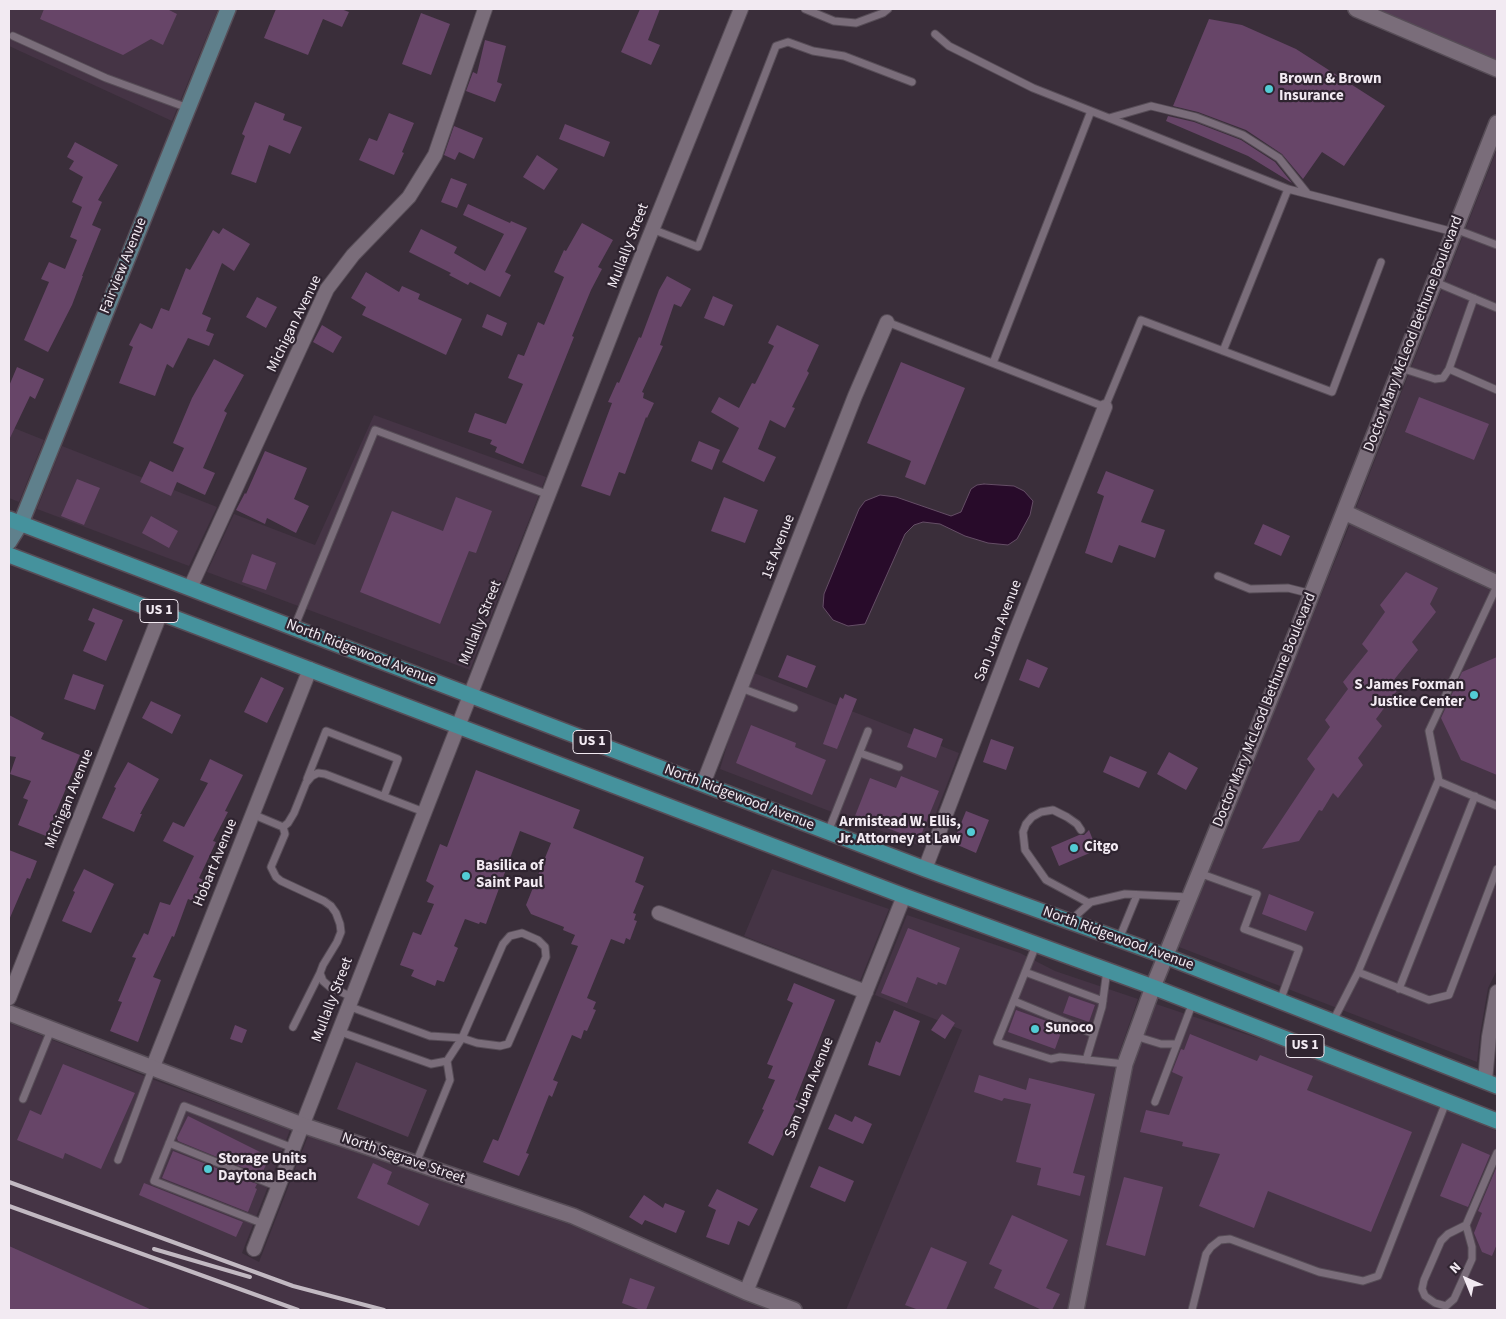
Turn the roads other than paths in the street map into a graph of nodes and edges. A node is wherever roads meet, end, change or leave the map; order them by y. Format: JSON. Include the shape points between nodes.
{"nodes":[{"id":1,"x":228,"y":9,"type":"edge"},
{"id":2,"x":485,"y":9,"type":"edge"},
{"id":3,"x":741,"y":9,"type":"edge"},
{"id":4,"x":805,"y":9,"type":"edge"},
{"id":5,"x":888,"y":9,"type":"edge"},
{"id":6,"x":1356,"y":9,"type":"edge"},
{"id":7,"x":935,"y":34,"type":"dead end"},
{"id":8,"x":13,"y":36,"type":"dead end"},
{"id":9,"x":1497,"y":69,"type":"edge"},
{"id":10,"x":912,"y":82,"type":"dead end"},
{"id":11,"x":188,"y":108,"type":"junction"},
{"id":12,"x":1091,"y":111,"type":"junction"},
{"id":13,"x":1109,"y":118,"type":"junction"},
{"id":14,"x":1497,"y":123,"type":"edge"},
{"id":15,"x":1288,"y":189,"type":"junction"},
{"id":16,"x":1307,"y":194,"type":"junction"},
{"id":17,"x":652,"y":229,"type":"junction"},
{"id":18,"x":1455,"y":231,"type":"junction"},
{"id":19,"x":1497,"y":245,"type":"edge"},
{"id":20,"x":1381,"y":262,"type":"dead end"},
{"id":21,"x":1435,"y":282,"type":"junction"},
{"id":22,"x":1474,"y":298,"type":"junction"},
{"id":23,"x":1497,"y":308,"type":"edge"},
{"id":24,"x":887,"y":322,"type":"joint"},
{"id":25,"x":1223,"y":351,"type":"junction"},
{"id":26,"x":993,"y":363,"type":"junction"},
{"id":27,"x":1401,"y":368,"type":"junction"},
{"id":28,"x":1448,"y":369,"type":"junction"},
{"id":29,"x":1497,"y":390,"type":"edge"},
{"id":30,"x":1105,"y":406,"type":"junction"},
{"id":31,"x":549,"y":496,"type":"junction"},
{"id":32,"x":1344,"y":512,"type":"junction"},
{"id":33,"x":15,"y":521,"type":"edge"},
{"id":34,"x":9,"y":542,"type":"edge"},
{"id":35,"x":9,"y":555,"type":"edge"},
{"id":36,"x":1218,"y":576,"type":"dead end"},
{"id":37,"x":1497,"y":584,"type":"edge"},
{"id":38,"x":190,"y":588,"type":"junction"},
{"id":39,"x":1312,"y":594,"type":"junction"},
{"id":40,"x":161,"y":612,"type":"junction"},
{"id":41,"x":294,"y":628,"type":"junction"},
{"id":42,"x":310,"y":668,"type":"junction"},
{"id":43,"x":741,"y":688,"type":"junction"},
{"id":44,"x":470,"y":695,"type":"junction"},
{"id":45,"x":794,"y":708,"type":"dead end"},
{"id":46,"x":458,"y":726,"type":"junction"},
{"id":47,"x":868,"y":731,"type":"dead end"},
{"id":48,"x":860,"y":753,"type":"junction"},
{"id":49,"x":899,"y":767,"type":"dead end"},
{"id":50,"x":1439,"y":781,"type":"junction"},
{"id":51,"x":306,"y":783,"type":"junction"},
{"id":52,"x":704,"y":784,"type":"junction"},
{"id":53,"x":384,"y":796,"type":"junction"},
{"id":54,"x":1475,"y":796,"type":"junction"},
{"id":55,"x":1497,"y":806,"type":"edge"},
{"id":56,"x":424,"y":812,"type":"junction"},
{"id":57,"x":252,"y":814,"type":"junction"},
{"id":58,"x":283,"y":828,"type":"junction"},
{"id":59,"x":1080,"y":830,"type":"dead end"},
{"id":60,"x":828,"y":832,"type":"junction"},
{"id":61,"x":925,"y":868,"type":"junction"},
{"id":62,"x":1497,"y":869,"type":"edge"},
{"id":63,"x":1199,"y":873,"type":"junction"},
{"id":64,"x":1137,"y":895,"type":"junction"},
{"id":65,"x":904,"y":896,"type":"junction"},
{"id":66,"x":1190,"y":897,"type":"junction"},
{"id":67,"x":1089,"y":904,"type":"junction"},
{"id":68,"x":659,"y":913,"type":"dead end"},
{"id":69,"x":1070,"y":921,"type":"junction"},
{"id":70,"x":1119,"y":939,"type":"junction"},
{"id":71,"x":1036,"y":944,"type":"junction"},
{"id":72,"x":1165,"y":956,"type":"junction"},
{"id":73,"x":1107,"y":970,"type":"junction"},
{"id":74,"x":1025,"y":972,"type":"junction"},
{"id":75,"x":1358,"y":972,"type":"junction"},
{"id":76,"x":320,"y":973,"type":"junction"},
{"id":77,"x":1153,"y":987,"type":"junction"},
{"id":78,"x":1399,"y":989,"type":"junction"},
{"id":79,"x":866,"y":992,"type":"junction"},
{"id":80,"x":1497,"y":992,"type":"edge"},
{"id":81,"x":9,"y":998,"type":"edge"},
{"id":82,"x":350,"y":1001,"type":"junction"},
{"id":83,"x":1014,"y":1001,"type":"junction"},
{"id":84,"x":1103,"y":1001,"type":"junction"},
{"id":85,"x":1280,"y":1001,"type":"junction"},
{"id":86,"x":1193,"y":1002,"type":"junction"},
{"id":87,"x":9,"y":1013,"type":"edge"},
{"id":88,"x":1495,"y":1017,"type":"edge"},
{"id":89,"x":1333,"y":1021,"type":"junction"},
{"id":90,"x":292,"y":1027,"type":"dead end"},
{"id":91,"x":51,"y":1030,"type":"junction"},
{"id":92,"x":338,"y":1031,"type":"junction"},
{"id":93,"x":1094,"y":1034,"type":"junction"},
{"id":94,"x":1135,"y":1036,"type":"junction"},
{"id":95,"x":462,"y":1038,"type":"junction"},
{"id":96,"x":1176,"y":1044,"type":"junction"},
{"id":97,"x":1086,"y":1060,"type":"junction"},
{"id":98,"x":447,"y":1061,"type":"junction"},
{"id":99,"x":1124,"y":1064,"type":"junction"},
{"id":100,"x":152,"y":1069,"type":"junction"},
{"id":101,"x":1491,"y":1083,"type":"edge"},
{"id":102,"x":23,"y":1099,"type":"dead end"},
{"id":103,"x":1155,"y":1102,"type":"dead end"},
{"id":104,"x":1446,"y":1102,"type":"junction"},
{"id":105,"x":1497,"y":1121,"type":"edge"},
{"id":106,"x":302,"y":1125,"type":"junction"},
{"id":107,"x":169,"y":1143,"type":"junction"},
{"id":108,"x":293,"y":1148,"type":"junction"},
{"id":109,"x":1497,"y":1153,"type":"edge"},
{"id":110,"x":118,"y":1160,"type":"dead end"},
{"id":111,"x":416,"y":1163,"type":"junction"},
{"id":112,"x":278,"y":1188,"type":"junction"},
{"id":113,"x":264,"y":1224,"type":"junction"},
{"id":114,"x":1466,"y":1225,"type":"junction"},
{"id":115,"x":254,"y":1250,"type":"dead end"},
{"id":116,"x":746,"y":1292,"type":"junction"},
{"id":117,"x":794,"y":1310,"type":"edge"},
{"id":118,"x":1076,"y":1310,"type":"edge"},
{"id":119,"x":1192,"y":1310,"type":"edge"}],
"edges":[{"from":1,"to":11,"type":"main road","name":"Fairview Avenue"},
{"from":2,"to":38,"type":"street","name":"Michigan Avenue","via":[[435,155],[409,197],[353,255],[327,289]]},
{"from":3,"to":17,"type":"street","name":"Mullally Street"},
{"from":4,"to":5,"type":"lane","via":[[834,21],[856,23]]},
{"from":6,"to":9,"type":"street"},
{"from":7,"to":12,"type":"lane","via":[[949,46],[1008,76]]},
{"from":8,"to":11,"type":"lane","via":[[106,78]]},
{"from":10,"to":17,"type":"lane","via":[[844,56],[813,51],[788,42],[776,46],[698,247]]},
{"from":11,"to":33,"type":"main road","name":"Fairview Avenue"},
{"from":12,"to":13,"type":"lane"},
{"from":12,"to":26,"type":"lane"},
{"from":13,"to":15,"type":"lane"},
{"from":13,"to":16,"type":"lane","via":[[1151,106],[1196,117],[1242,135],[1279,158]]},
{"from":14,"to":18,"type":"street","name":"Doctor Mary McLeod Bethune Boulevard"},
{"from":15,"to":16,"type":"lane"},
{"from":15,"to":25,"type":"lane"},
{"from":16,"to":18,"type":"lane"},
{"from":17,"to":31,"type":"street","name":"Mullally Street"},
{"from":18,"to":19,"type":"lane"},
{"from":18,"to":21,"type":"street","name":"Doctor Mary McLeod Bethune Boulevard"},
{"from":20,"to":25,"type":"lane","via":[[1332,392]]},
{"from":21,"to":22,"type":"lane"},
{"from":21,"to":27,"type":"street","name":"Doctor Mary McLeod Bethune Boulevard"},
{"from":22,"to":23,"type":"lane"},
{"from":22,"to":28,"type":"lane"},
{"from":24,"to":26,"type":"lane"},
{"from":24,"to":43,"type":"street","name":"1st Avenue"},
{"from":25,"to":30,"type":"lane","via":[[1141,320]]},
{"from":26,"to":30,"type":"lane"},
{"from":27,"to":28,"type":"lane","via":[[1434,379],[1444,378]]},
{"from":27,"to":32,"type":"street","name":"Doctor Mary McLeod Bethune Boulevard"},
{"from":28,"to":29,"type":"lane"},
{"from":30,"to":61,"type":"street","name":"San Juan Avenue"},
{"from":31,"to":41,"type":"lane","via":[[375,430]]},
{"from":31,"to":44,"type":"street","name":"Mullally Street"},
{"from":32,"to":37,"type":"street"},
{"from":32,"to":39,"type":"street","name":"Doctor Mary McLeod Bethune Boulevard"},
{"from":33,"to":34,"type":"main road","name":"Fairview Avenue"},
{"from":33,"to":38,"type":"main road","name":"North Ridgewood Avenue","number":"US 1"},
{"from":35,"to":40,"type":"main road","number":"US 1"},
{"from":36,"to":39,"type":"lane","via":[[1250,588],[1288,588]]},
{"from":37,"to":50,"type":"lane","via":[[1429,731]]},
{"from":38,"to":41,"type":"main road","name":"North Ridgewood Avenue","number":"US 1"},
{"from":39,"to":63,"type":"street","name":"Doctor Mary McLeod Bethune Boulevard"},
{"from":40,"to":42,"type":"main road","number":"US 1"},
{"from":40,"to":81,"type":"street","name":"Michigan Avenue"},
{"from":41,"to":44,"type":"main road","name":"North Ridgewood Avenue","number":"US 1"},
{"from":42,"to":46,"type":"main road","number":"US 1"},
{"from":42,"to":57,"type":"street","name":"Hobart Avenue"},
{"from":43,"to":45,"type":"lane"},
{"from":43,"to":52,"type":"street","name":"1st Avenue"},
{"from":44,"to":46,"type":"street","name":"Mullally Street"},
{"from":44,"to":52,"type":"main road","name":"North Ridgewood Avenue","number":"US 1"},
{"from":46,"to":56,"type":"street","name":"Mullally Street"},
{"from":46,"to":65,"type":"main road","number":"US 1"},
{"from":47,"to":48,"type":"lane"},
{"from":48,"to":49,"type":"lane"},
{"from":48,"to":60,"type":"lane"},
{"from":50,"to":54,"type":"lane"},
{"from":50,"to":75,"type":"lane"},
{"from":51,"to":53,"type":"lane","via":[[318,773],[325,774]]},
{"from":51,"to":53,"type":"lane","via":[[326,731],[398,758]]},
{"from":51,"to":58,"type":"lane","via":[[294,813]]},
{"from":52,"to":60,"type":"main road","name":"North Ridgewood Avenue","number":"US 1"},
{"from":53,"to":56,"type":"lane"},
{"from":54,"to":55,"type":"lane"},
{"from":54,"to":78,"type":"lane"},
{"from":56,"to":82,"type":"street","name":"Mullally Street"},
{"from":57,"to":58,"type":"lane"},
{"from":57,"to":100,"type":"street","name":"Hobart Avenue"},
{"from":58,"to":76,"type":"lane","via":[[285,834],[272,861],[272,872],[280,881],[331,906],[340,924],[337,942]]},
{"from":59,"to":67,"type":"lane","via":[[1077,824],[1053,810],[1032,817],[1023,832],[1025,850],[1046,880]]},
{"from":60,"to":61,"type":"main road","name":"North Ridgewood Avenue","number":"US 1"},
{"from":61,"to":69,"type":"main road","name":"North Ridgewood Avenue","number":"US 1"},
{"from":62,"to":78,"type":"lane","via":[[1449,995],[1428,1000]]},
{"from":63,"to":66,"type":"street","name":"Doctor Mary McLeod Bethune Boulevard"},
{"from":63,"to":85,"type":"lane","via":[[1257,894],[1244,929],[1299,949]]},
{"from":64,"to":66,"type":"lane"},
{"from":64,"to":67,"type":"lane","via":[[1125,894]]},
{"from":64,"to":70,"type":"lane"},
{"from":65,"to":71,"type":"main road","number":"US 1"},
{"from":65,"to":79,"type":"street","name":"San Juan Avenue"},
{"from":66,"to":72,"type":"street","name":"Doctor Mary McLeod Bethune Boulevard"},
{"from":67,"to":69,"type":"lane"},
{"from":68,"to":79,"type":"street"},
{"from":69,"to":70,"type":"main road","name":"North Ridgewood Avenue","number":"US 1"},
{"from":70,"to":72,"type":"main road","name":"North Ridgewood Avenue","number":"US 1"},
{"from":71,"to":73,"type":"main road","number":"US 1"},
{"from":71,"to":74,"type":"lane"},
{"from":72,"to":77,"type":"street","name":"Doctor Mary McLeod Bethune Boulevard"},
{"from":72,"to":85,"type":"main road","name":"North Ridgewood Avenue","number":"US 1"},
{"from":73,"to":77,"type":"main road","number":"US 1"},
{"from":73,"to":84,"type":"lane"},
{"from":74,"to":83,"type":"lane"},
{"from":74,"to":84,"type":"lane"},
{"from":75,"to":78,"type":"lane"},
{"from":75,"to":89,"type":"lane"},
{"from":76,"to":82,"type":"lane","via":[[323,981]]},
{"from":76,"to":90,"type":"lane"},
{"from":77,"to":86,"type":"main road","number":"US 1"},
{"from":77,"to":94,"type":"street","name":"Doctor Mary McLeod Bethune Boulevard"},
{"from":79,"to":116,"type":"street","name":"San Juan Avenue"},
{"from":80,"to":88,"type":"street"},
{"from":82,"to":92,"type":"street","name":"Mullally Street"},
{"from":82,"to":95,"type":"lane","via":[[430,1036]]},
{"from":83,"to":93,"type":"lane"},
{"from":83,"to":97,"type":"lane","via":[[997,1042],[1051,1060],[1060,1057]]},
{"from":84,"to":93,"type":"lane"},
{"from":85,"to":89,"type":"main road","name":"North Ridgewood Avenue","number":"US 1"},
{"from":86,"to":96,"type":"lane"},
{"from":86,"to":104,"type":"main road","number":"US 1"},
{"from":87,"to":91,"type":"street","name":"North Segrave Street"},
{"from":88,"to":101,"type":"street"},
{"from":89,"to":101,"type":"main road","name":"North Ridgewood Avenue","number":"US 1"},
{"from":91,"to":100,"type":"street","name":"North Segrave Street"},
{"from":91,"to":102,"type":"lane"},
{"from":92,"to":98,"type":"lane","via":[[431,1064]]},
{"from":92,"to":106,"type":"street","name":"Mullally Street"},
{"from":93,"to":97,"type":"lane"},
{"from":94,"to":96,"type":"lane","via":[[1161,1044]]},
{"from":94,"to":99,"type":"street","name":"Doctor Mary McLeod Bethune Boulevard"},
{"from":95,"to":95,"type":"lane","via":[[477,1043],[508,1044],[546,957],[545,947],[538,940],[522,934],[510,936],[503,944]]},
{"from":95,"to":98,"type":"lane"},
{"from":96,"to":103,"type":"lane"},
{"from":97,"to":99,"type":"lane"},
{"from":98,"to":111,"type":"lane","via":[[450,1080]]},
{"from":99,"to":118,"type":"street","name":"Doctor Mary McLeod Bethune Boulevard"},
{"from":100,"to":106,"type":"street","name":"North Segrave Street"},
{"from":100,"to":110,"type":"lane"},
{"from":104,"to":105,"type":"main road","number":"US 1"},
{"from":104,"to":119,"type":"lane","via":[[1378,1276],[1363,1281],[1319,1272],[1230,1239],[1220,1240],[1206,1254]]},
{"from":106,"to":108,"type":"street","name":"Mullally Street"},
{"from":106,"to":111,"type":"street","name":"North Segrave Street"},
{"from":107,"to":108,"type":"lane","via":[[184,1106]]},
{"from":107,"to":112,"type":"lane"},
{"from":107,"to":113,"type":"lane","via":[[154,1181]]},
{"from":108,"to":112,"type":"street","name":"Mullally Street"},
{"from":109,"to":114,"type":"lane"},
{"from":111,"to":116,"type":"street","name":"North Segrave Street","via":[[573,1216]]},
{"from":112,"to":113,"type":"street","name":"Mullally Street"},
{"from":113,"to":115,"type":"street","name":"Mullally Street"},
{"from":114,"to":114,"type":"lane","via":[[1472,1259],[1454,1299],[1446,1306],[1435,1303],[1425,1296],[1422,1289],[1424,1280],[1442,1241]]},
{"from":116,"to":117,"type":"street","name":"North Segrave Street"}]}
